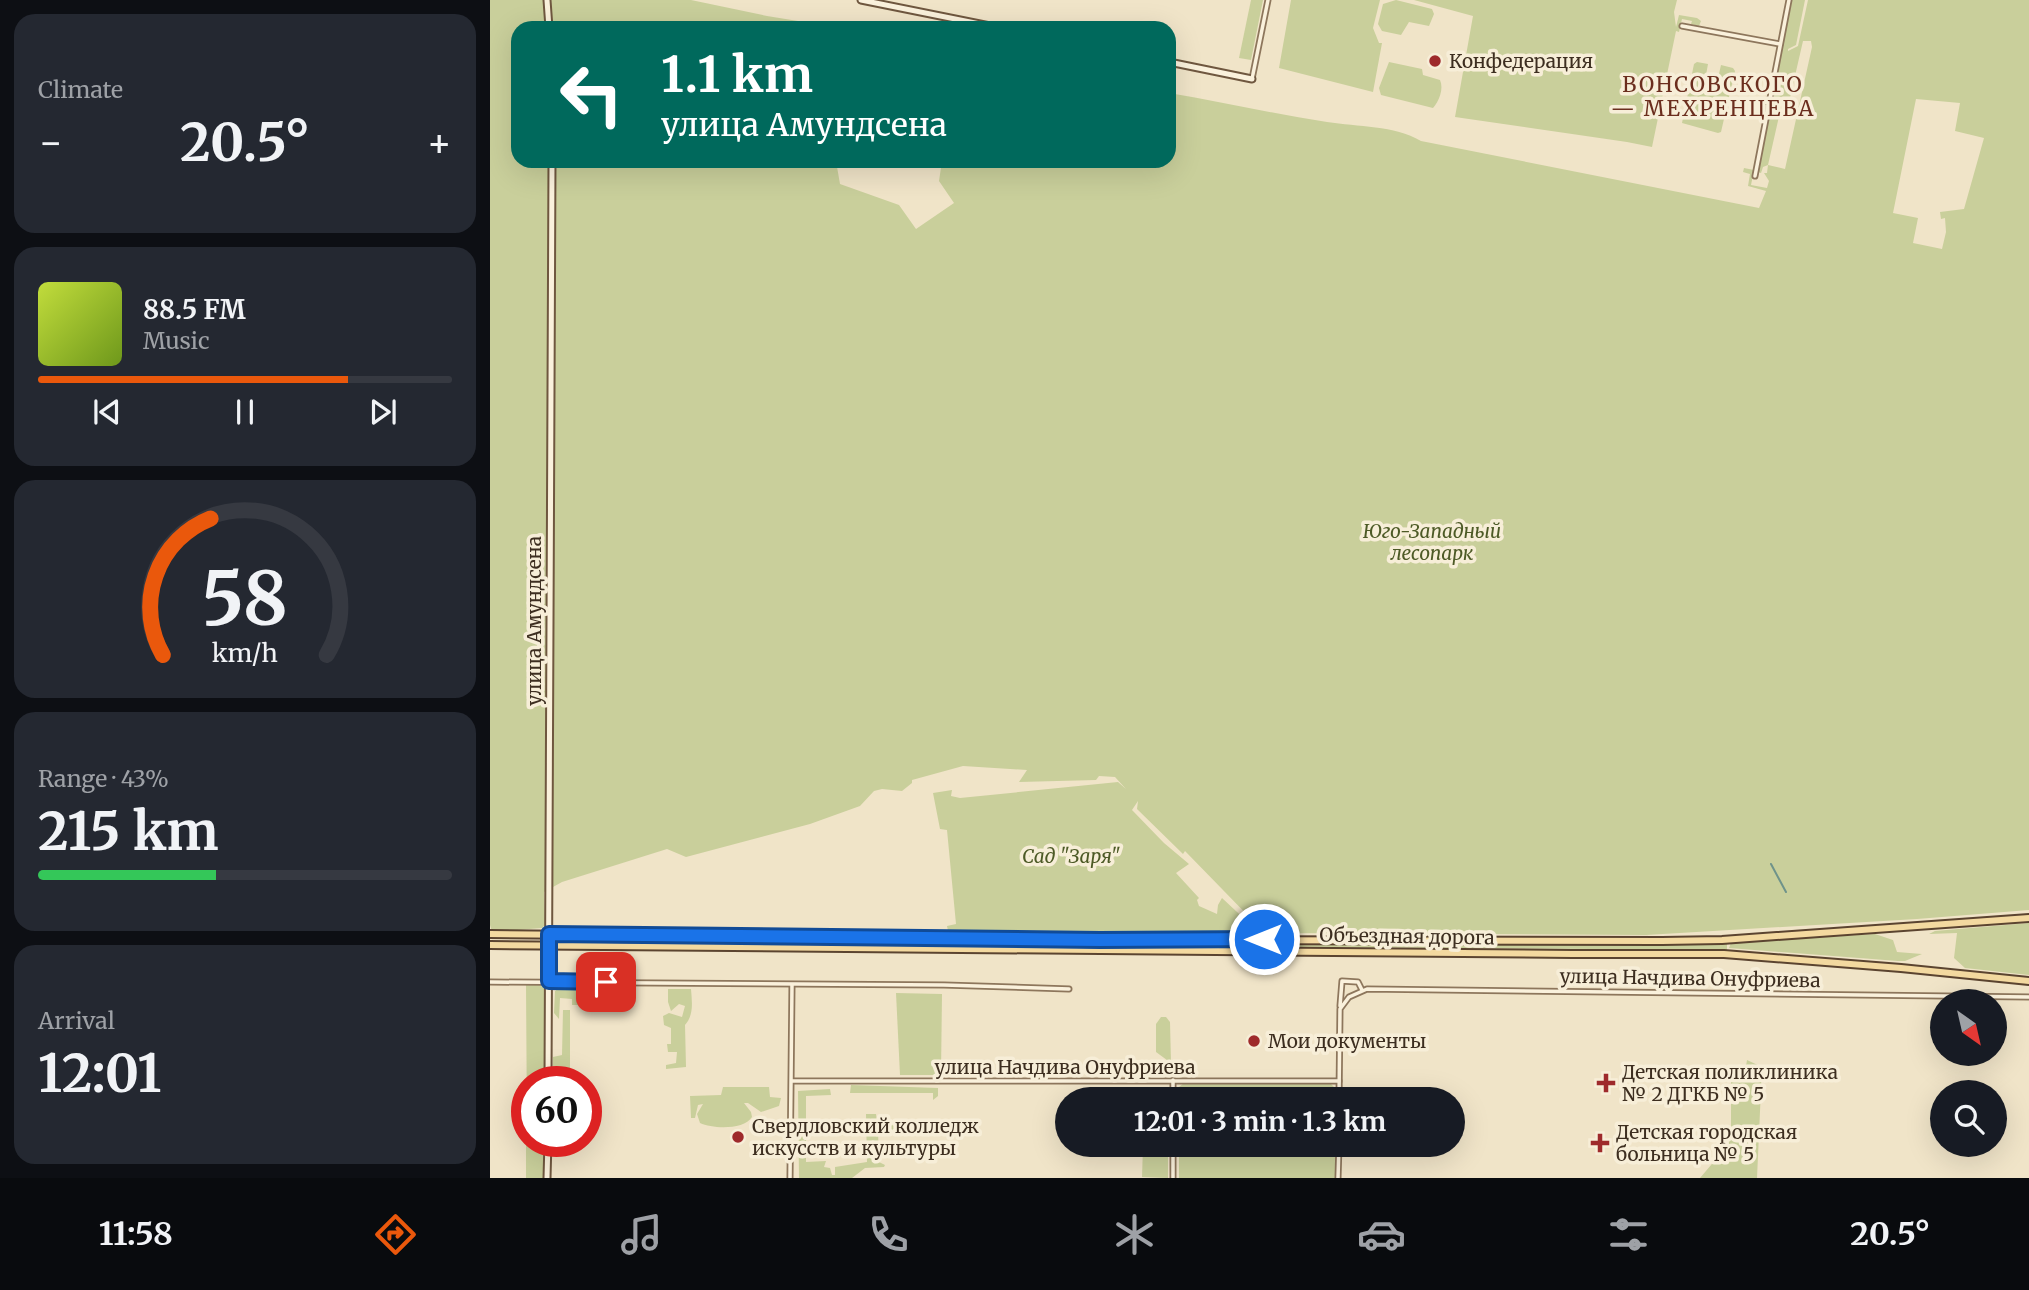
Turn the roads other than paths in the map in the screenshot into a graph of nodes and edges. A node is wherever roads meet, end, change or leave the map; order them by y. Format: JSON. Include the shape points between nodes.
{"nodes":[{"id":1,"x":547,"y":0,"type":"edge"},
{"id":2,"x":861,"y":0,"type":"edge"},
{"id":3,"x":1268,"y":0,"type":"edge"},
{"id":4,"x":1789,"y":0,"type":"edge"},
{"id":5,"x":548,"y":21,"type":"edge"},
{"id":6,"x":965,"y":21,"type":"edge"},
{"id":7,"x":1682,"y":26,"type":"dead end"},
{"id":8,"x":1780,"y":44,"type":"junction"},
{"id":9,"x":1176,"y":63,"type":"edge"},
{"id":10,"x":1252,"y":79,"type":"joint"},
{"id":11,"x":552,"y":168,"type":"edge"},
{"id":12,"x":1755,"y":176,"type":"dead end"},
{"id":13,"x":2029,"y":918,"type":"edge"},
{"id":14,"x":490,"y":934,"type":"edge"},
{"id":15,"x":549,"y":934,"type":"junction"},
{"id":16,"x":490,"y":945,"type":"edge"},
{"id":17,"x":549,"y":946,"type":"junction"},
{"id":18,"x":549,"y":981,"type":"junction"},
{"id":19,"x":2029,"y":981,"type":"edge"},
{"id":20,"x":490,"y":982,"type":"edge"},
{"id":21,"x":792,"y":985,"type":"junction"},
{"id":22,"x":1069,"y":989,"type":"dead end"},
{"id":23,"x":1362,"y":990,"type":"junction"},
{"id":24,"x":2029,"y":997,"type":"edge"},
{"id":25,"x":1340,"y":1009,"type":"junction"},
{"id":26,"x":548,"y":1066,"type":"edge"},
{"id":27,"x":792,"y":1080,"type":"junction"},
{"id":28,"x":1173,"y":1080,"type":"junction"},
{"id":29,"x":1339,"y":1081,"type":"junction"},
{"id":30,"x":1173,"y":1087,"type":"edge"},
{"id":31,"x":1339,"y":1087,"type":"edge"},
{"id":32,"x":548,"y":1157,"type":"edge"},
{"id":33,"x":1173,"y":1157,"type":"edge"},
{"id":34,"x":1339,"y":1157,"type":"edge"},
{"id":35,"x":547,"y":1178,"type":"edge"},
{"id":36,"x":790,"y":1178,"type":"edge"},
{"id":37,"x":1173,"y":1178,"type":"edge"},
{"id":38,"x":1338,"y":1178,"type":"edge"}],
"edges":[{"from":1,"to":5,"type":"main road"},
{"from":2,"to":6,"type":"main road"},
{"from":3,"to":10,"type":"street"},
{"from":4,"to":8,"type":"street"},
{"from":7,"to":8,"type":"street"},
{"from":8,"to":12,"type":"street"},
{"from":9,"to":10,"type":"main road"},
{"from":11,"to":15,"type":"main road","name":"улица Амундсена"},
{"from":13,"to":15,"type":"main road","name":"Объездная дорога","via":[[1662,941]]},
{"from":14,"to":15,"type":"main road","name":"Объездная дорога"},
{"from":15,"to":17,"type":"main road","name":"улица Амундсена"},
{"from":16,"to":17,"type":"main road","name":"Объездная дорога"},
{"from":17,"to":18,"type":"main road","name":"улица Амундсена"},
{"from":17,"to":19,"type":"main road","name":"Объездная дорога","via":[[1688,953]]},
{"from":18,"to":20,"type":"street"},
{"from":18,"to":21,"type":"street"},
{"from":18,"to":26,"type":"main road","name":"улица Амундсена"},
{"from":21,"to":22,"type":"street"},
{"from":21,"to":27,"type":"street"},
{"from":23,"to":24,"type":"street","name":"улица Начдива Онуфриева"},
{"from":23,"to":25,"type":"street","name":"улица Начдива Онуфриева"},
{"from":23,"to":25,"type":"street","via":[[1358,982],[1342,981]]},
{"from":25,"to":29,"type":"street"},
{"from":27,"to":28,"type":"street","name":"улица Начдива Онуфриева"},
{"from":27,"to":36,"type":"street"},
{"from":28,"to":29,"type":"street","name":"улица Начдива Онуфриева"},
{"from":28,"to":30,"type":"street"},
{"from":29,"to":31,"type":"street"},
{"from":32,"to":35,"type":"main road"},
{"from":33,"to":37,"type":"street"},
{"from":34,"to":38,"type":"street"}]}
